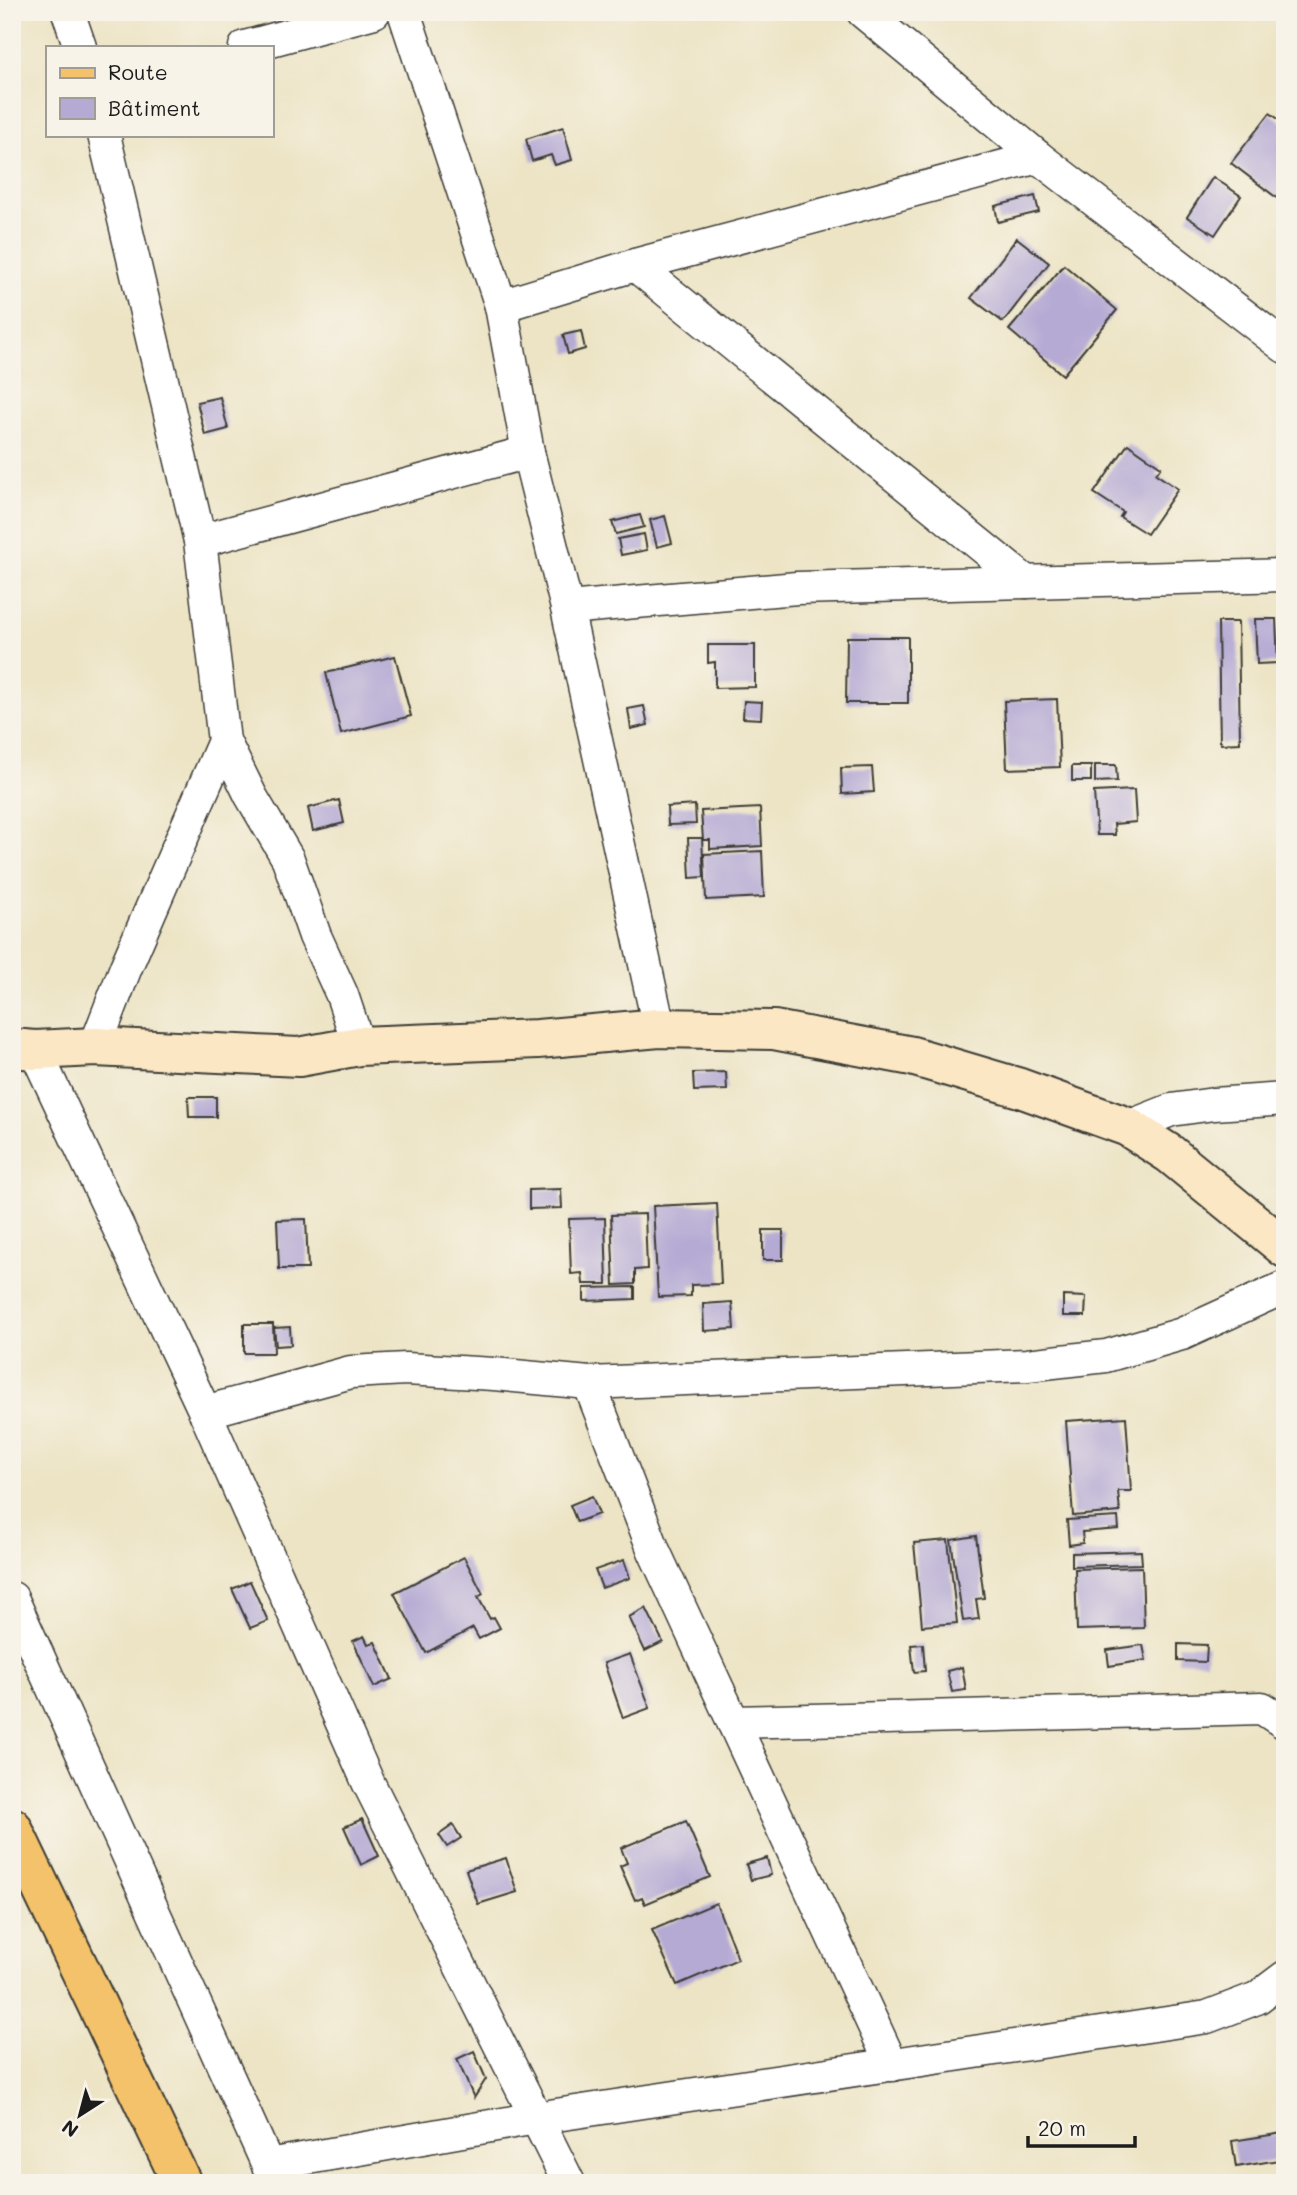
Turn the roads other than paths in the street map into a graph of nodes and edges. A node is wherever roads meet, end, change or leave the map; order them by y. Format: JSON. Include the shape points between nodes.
{"nodes":[{"id":1,"x":68,"y":12,"type":"edge"},
{"id":2,"x":374,"y":12,"type":"edge"},
{"id":3,"x":404,"y":12,"type":"edge"},
{"id":4,"x":863,"y":12,"type":"edge"},
{"id":5,"x":79,"y":46,"type":"edge"},
{"id":6,"x":249,"y":46,"type":"edge"},
{"id":7,"x":104,"y":136,"type":"edge"},
{"id":8,"x":1038,"y":157,"type":"junction"},
{"id":9,"x":635,"y":265,"type":"junction"},
{"id":10,"x":501,"y":306,"type":"junction"},
{"id":11,"x":1285,"y":347,"type":"edge"},
{"id":12,"x":528,"y":452,"type":"junction"},
{"id":13,"x":200,"y":541,"type":"junction"},
{"id":14,"x":1285,"y":575,"type":"edge"},
{"id":15,"x":1026,"y":582,"type":"junction"},
{"id":16,"x":567,"y":608,"type":"junction"},
{"id":17,"x":224,"y":741,"type":"junction"},
{"id":18,"x":659,"y":1028,"type":"junction"},
{"id":19,"x":359,"y":1046,"type":"junction"},
{"id":20,"x":95,"y":1047,"type":"junction"},
{"id":21,"x":24,"y":1049,"type":"edge"},
{"id":22,"x":1285,"y":1099,"type":"edge"},
{"id":23,"x":1128,"y":1127,"type":"junction"},
{"id":24,"x":1285,"y":1248,"type":"edge"},
{"id":25,"x":1285,"y":1287,"type":"edge"},
{"id":26,"x":589,"y":1383,"type":"junction"},
{"id":27,"x":205,"y":1412,"type":"junction"},
{"id":28,"x":12,"y":1598,"type":"edge"},
{"id":29,"x":733,"y":1722,"type":"junction"},
{"id":30,"x":1285,"y":1723,"type":"edge"},
{"id":31,"x":12,"y":1826,"type":"edge"},
{"id":32,"x":1285,"y":1977,"type":"edge"},
{"id":33,"x":892,"y":2065,"type":"junction"},
{"id":34,"x":536,"y":2118,"type":"junction"},
{"id":35,"x":272,"y":2174,"type":"edge"},
{"id":36,"x":182,"y":2183,"type":"edge"},
{"id":37,"x":569,"y":2183,"type":"edge"}],
"edges":[{"from":1,"to":5,"type":"street"},
{"from":2,"to":6,"type":"street"},
{"from":3,"to":10,"type":"street"},
{"from":4,"to":8,"type":"street"},
{"from":7,"to":13,"type":"street"},
{"from":8,"to":9,"type":"street"},
{"from":8,"to":11,"type":"street"},
{"from":9,"to":10,"type":"street"},
{"from":9,"to":15,"type":"street"},
{"from":10,"to":12,"type":"street"},
{"from":12,"to":13,"type":"street"},
{"from":12,"to":16,"type":"street"},
{"from":13,"to":17,"type":"street"},
{"from":14,"to":15,"type":"street"},
{"from":15,"to":16,"type":"street","via":[[797,588]]},
{"from":16,"to":18,"type":"street"},
{"from":17,"to":19,"type":"street","via":[[288,859]]},
{"from":17,"to":20,"type":"street"},
{"from":18,"to":19,"type":"street","via":[[538,1039]]},
{"from":18,"to":23,"type":"street","via":[[774,1030],[912,1056]]},
{"from":19,"to":20,"type":"street","via":[[299,1057]]},
{"from":20,"to":21,"type":"street"},
{"from":21,"to":27,"type":"street"},
{"from":22,"to":23,"type":"street","via":[[1171,1110]]},
{"from":23,"to":24,"type":"street","via":[[1170,1154]]},
{"from":25,"to":26,"type":"street","via":[[1182,1334],[1106,1356],[974,1367]]},
{"from":26,"to":27,"type":"street","via":[[406,1369],[351,1372]]},
{"from":26,"to":29,"type":"street","via":[[653,1551]]},
{"from":27,"to":34,"type":"street","via":[[368,1782]]},
{"from":28,"to":35,"type":"street"},
{"from":29,"to":30,"type":"street","via":[[1262,1708]]},
{"from":29,"to":33,"type":"street"},
{"from":31,"to":36,"type":"main road"},
{"from":32,"to":33,"type":"street","via":[[1257,1997],[1207,2017]]},
{"from":33,"to":34,"type":"street"},
{"from":34,"to":35,"type":"street"},
{"from":34,"to":37,"type":"street"}]}
